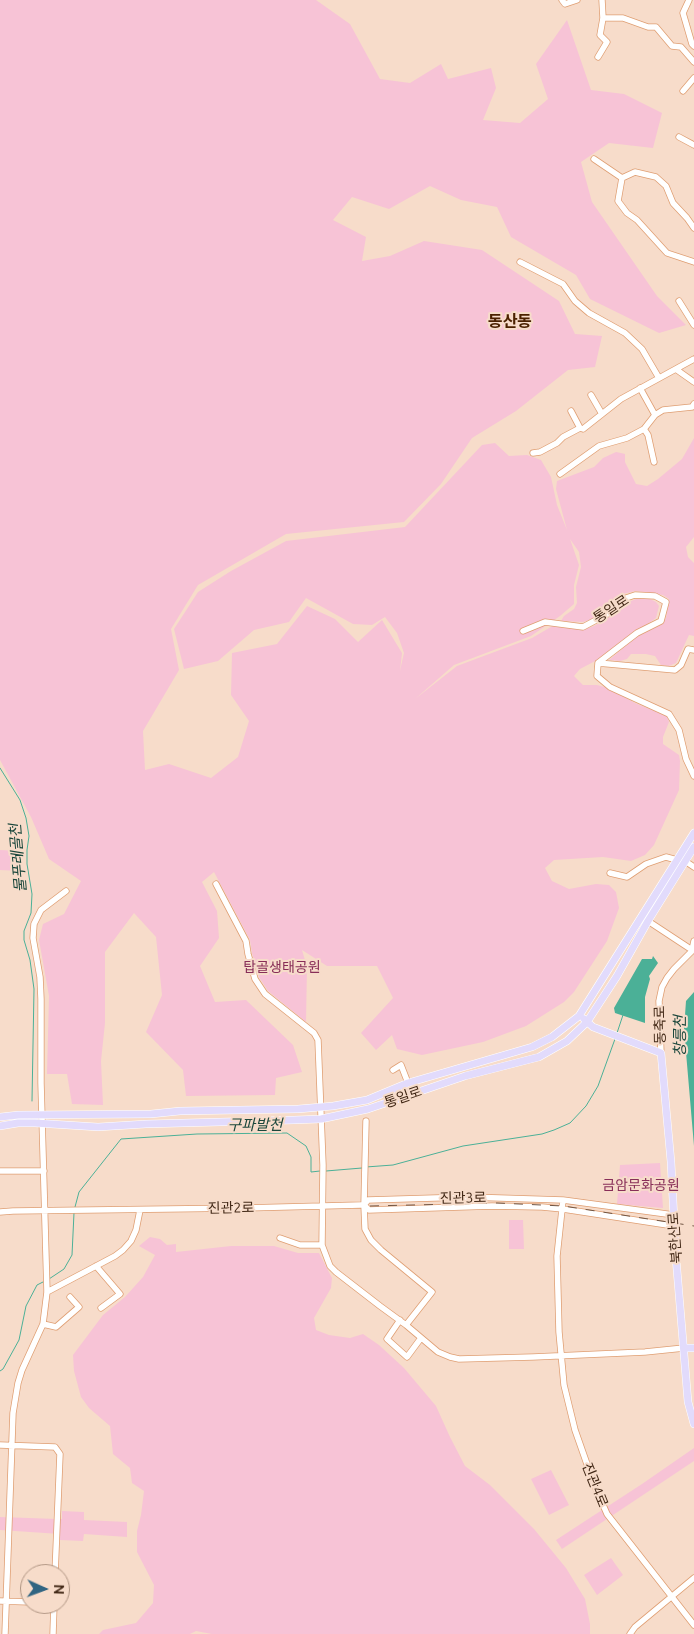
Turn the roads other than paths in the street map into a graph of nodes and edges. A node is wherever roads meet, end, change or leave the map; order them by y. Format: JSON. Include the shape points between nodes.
{"nodes":[{"id":1,"x":562,"y":0,"type":"edge"},
{"id":2,"x":577,"y":0,"type":"edge"},
{"id":3,"x":602,"y":0,"type":"edge"},
{"id":4,"x":689,"y":0,"type":"edge"},
{"id":5,"x":603,"y":18,"type":"junction"},
{"id":6,"x":694,"y":46,"type":"edge"},
{"id":7,"x":598,"y":57,"type":"dead end"},
{"id":8,"x":694,"y":62,"type":"edge"},
{"id":9,"x":694,"y":78,"type":"edge"},
{"id":10,"x":683,"y":92,"type":"dead end"},
{"id":11,"x":679,"y":137,"type":"dead end"},
{"id":12,"x":694,"y":145,"type":"edge"},
{"id":13,"x":594,"y":159,"type":"dead end"},
{"id":14,"x":622,"y":178,"type":"junction"},
{"id":15,"x":694,"y":228,"type":"edge"},
{"id":16,"x":520,"y":262,"type":"dead end"},
{"id":17,"x":694,"y":262,"type":"edge"},
{"id":18,"x":679,"y":301,"type":"dead end"},
{"id":19,"x":694,"y":325,"type":"edge"},
{"id":20,"x":694,"y":359,"type":"edge"},
{"id":21,"x":677,"y":370,"type":"junction"},
{"id":22,"x":659,"y":378,"type":"junction"},
{"id":23,"x":694,"y":382,"type":"edge"},
{"id":24,"x":640,"y":388,"type":"junction"},
{"id":25,"x":591,"y":395,"type":"dead end"},
{"id":26,"x":694,"y":404,"type":"edge"},
{"id":27,"x":571,"y":411,"type":"dead end"},
{"id":28,"x":602,"y":414,"type":"junction"},
{"id":29,"x":655,"y":415,"type":"junction"},
{"id":30,"x":580,"y":428,"type":"junction"},
{"id":31,"x":644,"y":429,"type":"junction"},
{"id":32,"x":533,"y":452,"type":"dead end"},
{"id":33,"x":654,"y":462,"type":"dead end"},
{"id":34,"x":560,"y":474,"type":"dead end"},
{"id":35,"x":523,"y":631,"type":"dead end"},
{"id":36,"x":694,"y":650,"type":"edge"},
{"id":37,"x":598,"y":662,"type":"junction"},
{"id":38,"x":694,"y":776,"type":"edge"},
{"id":39,"x":694,"y":833,"type":"edge"},
{"id":40,"x":694,"y":846,"type":"edge"},
{"id":41,"x":681,"y":860,"type":"junction"},
{"id":42,"x":694,"y":867,"type":"edge"},
{"id":43,"x":610,"y":873,"type":"dead end"},
{"id":44,"x":216,"y":884,"type":"dead end"},
{"id":45,"x":66,"y":891,"type":"dead end"},
{"id":46,"x":648,"y":921,"type":"junction"},
{"id":47,"x":694,"y":941,"type":"edge"},
{"id":48,"x":693,"y":949,"type":"edge"},
{"id":49,"x":579,"y":1016,"type":"junction"},
{"id":50,"x":587,"y":1022,"type":"junction"},
{"id":51,"x":661,"y":1053,"type":"junction"},
{"id":52,"x":393,"y":1070,"type":"dead end"},
{"id":53,"x":408,"y":1083,"type":"junction"},
{"id":54,"x":321,"y":1107,"type":"junction"},
{"id":55,"x":0,"y":1117,"type":"edge"},
{"id":56,"x":322,"y":1118,"type":"junction"},
{"id":57,"x":43,"y":1120,"type":"junction"},
{"id":58,"x":366,"y":1121,"type":"dead end"},
{"id":59,"x":0,"y":1126,"type":"edge"},
{"id":60,"x":0,"y":1171,"type":"edge"},
{"id":61,"x":44,"y":1171,"type":"junction"},
{"id":62,"x":563,"y":1200,"type":"junction"},
{"id":63,"x":364,"y":1205,"type":"junction"},
{"id":64,"x":323,"y":1206,"type":"junction"},
{"id":65,"x":605,"y":1206,"type":"junction"},
{"id":66,"x":563,"y":1209,"type":"junction"},
{"id":67,"x":45,"y":1210,"type":"junction"},
{"id":68,"x":140,"y":1210,"type":"junction"},
{"id":69,"x":0,"y":1212,"type":"edge"},
{"id":70,"x":604,"y":1215,"type":"junction"},
{"id":71,"x":674,"y":1215,"type":"junction"},
{"id":72,"x":674,"y":1226,"type":"junction"},
{"id":73,"x":280,"y":1238,"type":"dead end"},
{"id":74,"x":322,"y":1245,"type":"junction"},
{"id":75,"x":96,"y":1266,"type":"junction"},
{"id":76,"x":47,"y":1289,"type":"junction"},
{"id":77,"x":70,"y":1297,"type":"dead end"},
{"id":78,"x":101,"y":1308,"type":"dead end"},
{"id":79,"x":400,"y":1320,"type":"junction"},
{"id":80,"x":43,"y":1324,"type":"junction"},
{"id":81,"x":406,"y":1324,"type":"junction"},
{"id":82,"x":421,"y":1338,"type":"junction"},
{"id":83,"x":684,"y":1348,"type":"junction"},
{"id":84,"x":694,"y":1348,"type":"edge"},
{"id":85,"x":561,"y":1355,"type":"junction"},
{"id":86,"x":694,"y":1424,"type":"edge"},
{"id":87,"x":0,"y":1445,"type":"edge"},
{"id":88,"x":12,"y":1445,"type":"junction"},
{"id":89,"x":55,"y":1564,"type":"edge"},
{"id":90,"x":694,"y":1578,"type":"edge"},
{"id":91,"x":670,"y":1596,"type":"junction"},
{"id":92,"x":3,"y":1601,"type":"edge"},
{"id":93,"x":20,"y":1602,"type":"edge"},
{"id":94,"x":54,"y":1614,"type":"edge"},
{"id":95,"x":694,"y":1625,"type":"edge"},
{"id":96,"x":5,"y":1634,"type":"edge"},
{"id":97,"x":53,"y":1634,"type":"edge"},
{"id":98,"x":630,"y":1634,"type":"edge"}],
"edges":[{"from":1,"to":2,"type":"street","via":[[565,4]]},
{"from":3,"to":5,"type":"street"},
{"from":4,"to":6,"type":"street","via":[[683,12]]},
{"from":5,"to":7,"type":"street","via":[[600,35],[607,42]]},
{"from":5,"to":8,"type":"street","via":[[623,18],[656,27],[672,46],[681,47]]},
{"from":9,"to":10,"type":"street"},
{"from":11,"to":12,"type":"street"},
{"from":13,"to":14,"type":"street"},
{"from":14,"to":15,"type":"street","via":[[635,172],[656,177],[666,186],[673,203]]},
{"from":14,"to":17,"type":"street","via":[[618,201],[627,213],[667,253]]},
{"from":16,"to":22,"type":"street","via":[[563,284],[589,313],[625,333],[642,349]]},
{"from":18,"to":19,"type":"street"},
{"from":20,"to":21,"type":"street"},
{"from":21,"to":22,"type":"street"},
{"from":21,"to":23,"type":"street"},
{"from":22,"to":24,"type":"street"},
{"from":24,"to":28,"type":"street"},
{"from":24,"to":29,"type":"street"},
{"from":25,"to":28,"type":"street"},
{"from":26,"to":29,"type":"street","via":[[692,407],[663,410]]},
{"from":27,"to":30,"type":"street"},
{"from":28,"to":30,"type":"street"},
{"from":29,"to":31,"type":"street"},
{"from":30,"to":32,"type":"street","via":[[540,452]]},
{"from":31,"to":33,"type":"street"},
{"from":31,"to":34,"type":"street","via":[[599,446]]},
{"from":35,"to":37,"type":"street","name":"통일로","via":[[545,622],[583,627],[613,612],[623,599],[635,595],[655,596],[666,602],[661,621],[637,633]]},
{"from":36,"to":37,"type":"street","via":[[688,649],[675,670]]},
{"from":37,"to":38,"type":"street","via":[[597,676],[610,687],[669,714],[680,730],[686,759]]},
{"from":39,"to":41,"type":"main road","name":"통일로"},
{"from":40,"to":41,"type":"main road","name":"통일로"},
{"from":41,"to":42,"type":"street"},
{"from":41,"to":43,"type":"street","via":[[666,857],[646,864],[627,877]]},
{"from":41,"to":46,"type":"main road","name":"통일로"},
{"from":41,"to":49,"type":"main road","name":"통일로"},
{"from":44,"to":54,"type":"street","via":[[246,941],[255,979],[265,994],[314,1033],[318,1040]]},
{"from":45,"to":57,"type":"street","via":[[41,910],[34,924],[42,999]]},
{"from":46,"to":48,"type":"street"},
{"from":46,"to":50,"type":"main road","name":"통일로"},
{"from":47,"to":48,"type":"street"},
{"from":48,"to":51,"type":"street","name":"동축로","via":[[662,987],[659,1001]]},
{"from":49,"to":50,"type":"main road"},
{"from":49,"to":53,"type":"main road","name":"통일로","via":[[552,1037],[532,1047]]},
{"from":50,"to":51,"type":"main road"},
{"from":50,"to":56,"type":"main road","name":"통일로","via":[[539,1057],[465,1076],[368,1109]]},
{"from":51,"to":71,"type":"main road","name":"북한산로"},
{"from":52,"to":53,"type":"street","via":[[400,1065]]},
{"from":53,"to":54,"type":"main road","name":"통일로","via":[[367,1100]]},
{"from":54,"to":56,"type":"street"},
{"from":54,"to":57,"type":"main road","name":"통일로","via":[[180,1111]]},
{"from":55,"to":57,"type":"main road","name":"통일로","via":[[18,1115]]},
{"from":56,"to":57,"type":"main road","name":"통일로","via":[[98,1127]]},
{"from":56,"to":64,"type":"street"},
{"from":57,"to":59,"type":"main road","name":"통일로"},
{"from":57,"to":61,"type":"street"},
{"from":58,"to":63,"type":"street"},
{"from":60,"to":61,"type":"street"},
{"from":61,"to":67,"type":"street"},
{"from":62,"to":63,"type":"street","name":"진관3로","via":[[468,1197],[368,1200]]},
{"from":62,"to":65,"type":"street","name":"진관3로"},
{"from":62,"to":66,"type":"street"},
{"from":63,"to":64,"type":"street","name":"진관3로"},
{"from":63,"to":66,"type":"street","name":"진관3로","via":[[369,1210],[497,1206]]},
{"from":63,"to":81,"type":"street","via":[[365,1229],[371,1240],[432,1292]]},
{"from":64,"to":68,"type":"street","name":"진관2로"},
{"from":64,"to":74,"type":"street"},
{"from":65,"to":70,"type":"street"},
{"from":65,"to":71,"type":"street","name":"진관3로"},
{"from":66,"to":70,"type":"street","name":"진관3로"},
{"from":66,"to":85,"type":"street","via":[[557,1260]]},
{"from":67,"to":68,"type":"street","name":"진관2로"},
{"from":67,"to":69,"type":"street"},
{"from":67,"to":76,"type":"street"},
{"from":68,"to":75,"type":"street","via":[[131,1241],[115,1256]]},
{"from":70,"to":72,"type":"street","name":"진관3로"},
{"from":71,"to":72,"type":"main road","name":"북한산로"},
{"from":72,"to":83,"type":"main road","name":"북한산로"},
{"from":73,"to":74,"type":"street","via":[[300,1245]]},
{"from":74,"to":79,"type":"street","via":[[330,1266],[336,1272]]},
{"from":75,"to":76,"type":"street"},
{"from":75,"to":78,"type":"street","via":[[120,1294]]},
{"from":76,"to":80,"type":"street"},
{"from":77,"to":80,"type":"street","via":[[79,1307],[56,1327]]},
{"from":79,"to":81,"type":"street"},
{"from":79,"to":82,"type":"street","via":[[387,1340],[407,1357]]},
{"from":80,"to":88,"type":"street","via":[[18,1382]]},
{"from":81,"to":82,"type":"street"},
{"from":82,"to":85,"type":"street","via":[[438,1352],[459,1359]]},
{"from":83,"to":84,"type":"main road"},
{"from":83,"to":85,"type":"street"},
{"from":83,"to":86,"type":"main road","name":"북한산로","via":[[688,1402]]},
{"from":85,"to":91,"type":"street","name":"진관4로","via":[[564,1385],[575,1430],[604,1509]]},
{"from":87,"to":88,"type":"street"},
{"from":88,"to":89,"type":"street","via":[[55,1447],[60,1454]]},
{"from":88,"to":92,"type":"street"},
{"from":90,"to":91,"type":"street"},
{"from":91,"to":95,"type":"street","name":"진관4로"},
{"from":91,"to":98,"type":"street"},
{"from":92,"to":93,"type":"street"},
{"from":92,"to":96,"type":"street"},
{"from":94,"to":97,"type":"street"}]}
